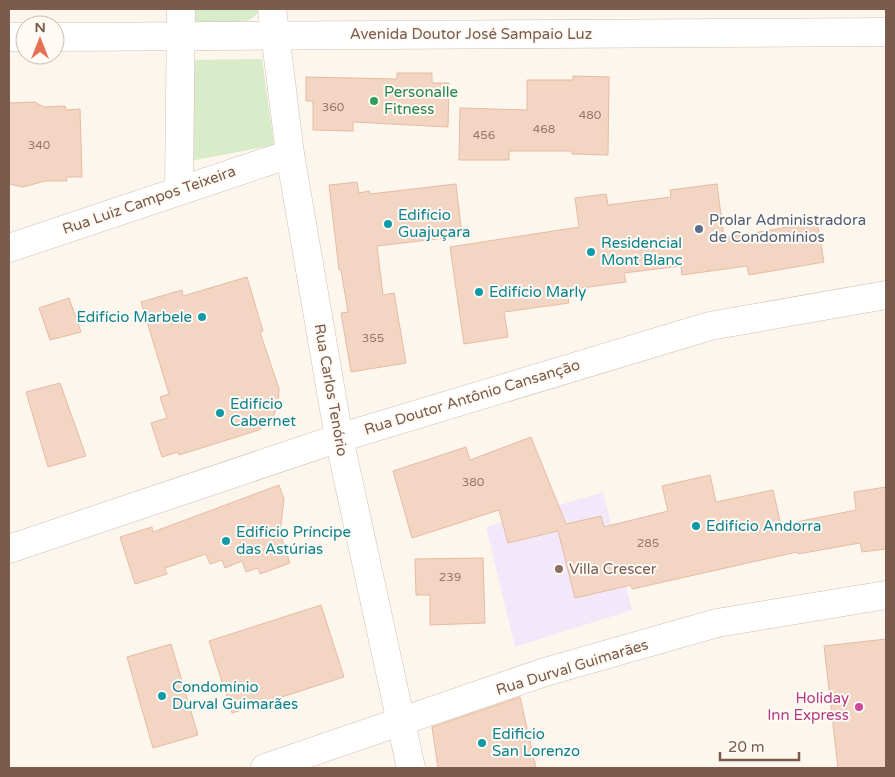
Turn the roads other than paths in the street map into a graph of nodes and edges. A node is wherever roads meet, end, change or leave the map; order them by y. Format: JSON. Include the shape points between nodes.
{"nodes":[{"id":1,"x":181,"y":9,"type":"edge"},
{"id":2,"x":272,"y":9,"type":"edge"},
{"id":3,"x":886,"y":32,"type":"edge"},
{"id":4,"x":181,"y":36,"type":"junction"},
{"id":5,"x":276,"y":36,"type":"junction"},
{"id":6,"x":65,"y":37,"type":"edge"},
{"id":7,"x":290,"y":154,"type":"junction"},
{"id":8,"x":179,"y":190,"type":"junction"},
{"id":9,"x":9,"y":248,"type":"edge"},
{"id":10,"x":886,"y":295,"type":"edge"},
{"id":11,"x":339,"y":438,"type":"junction"},
{"id":12,"x":9,"y":549,"type":"edge"},
{"id":13,"x":886,"y":595,"type":"edge"},
{"id":14,"x":402,"y":723,"type":"junction"},
{"id":15,"x":265,"y":768,"type":"edge"},
{"id":16,"x":411,"y":768,"type":"edge"}],
"edges":[{"from":1,"to":4,"type":"street"},
{"from":2,"to":5,"type":"street","name":"Rua Carlos Tenório"},
{"from":3,"to":5,"type":"street","name":"Avenida Doutor José Sampaio Luz"},
{"from":4,"to":5,"type":"street","name":"Avenida Doutor José Sampaio Luz"},
{"from":4,"to":6,"type":"street","name":"Avenida Doutor José Sampaio Luz"},
{"from":4,"to":8,"type":"street"},
{"from":5,"to":7,"type":"street","name":"Rua Carlos Tenório"},
{"from":7,"to":8,"type":"street","name":"Rua Luiz Campos Teixeira"},
{"from":7,"to":11,"type":"street","name":"Rua Carlos Tenório"},
{"from":8,"to":9,"type":"street","name":"Rua Luiz Campos Teixeira"},
{"from":10,"to":11,"type":"street","name":"Rua Doutor Antônio Cansanção","via":[[710,326]]},
{"from":11,"to":12,"type":"street","name":"Rua Doutor Antônio Cansanção"},
{"from":11,"to":14,"type":"street","name":"Rua Carlos Tenório"},
{"from":13,"to":14,"type":"street","name":"Rua Durval Guimarães","via":[[717,624],[545,672]]},
{"from":14,"to":15,"type":"street","name":"Rua Durval Guimarães"},
{"from":14,"to":16,"type":"street","name":"Rua Carlos Tenório"}]}
